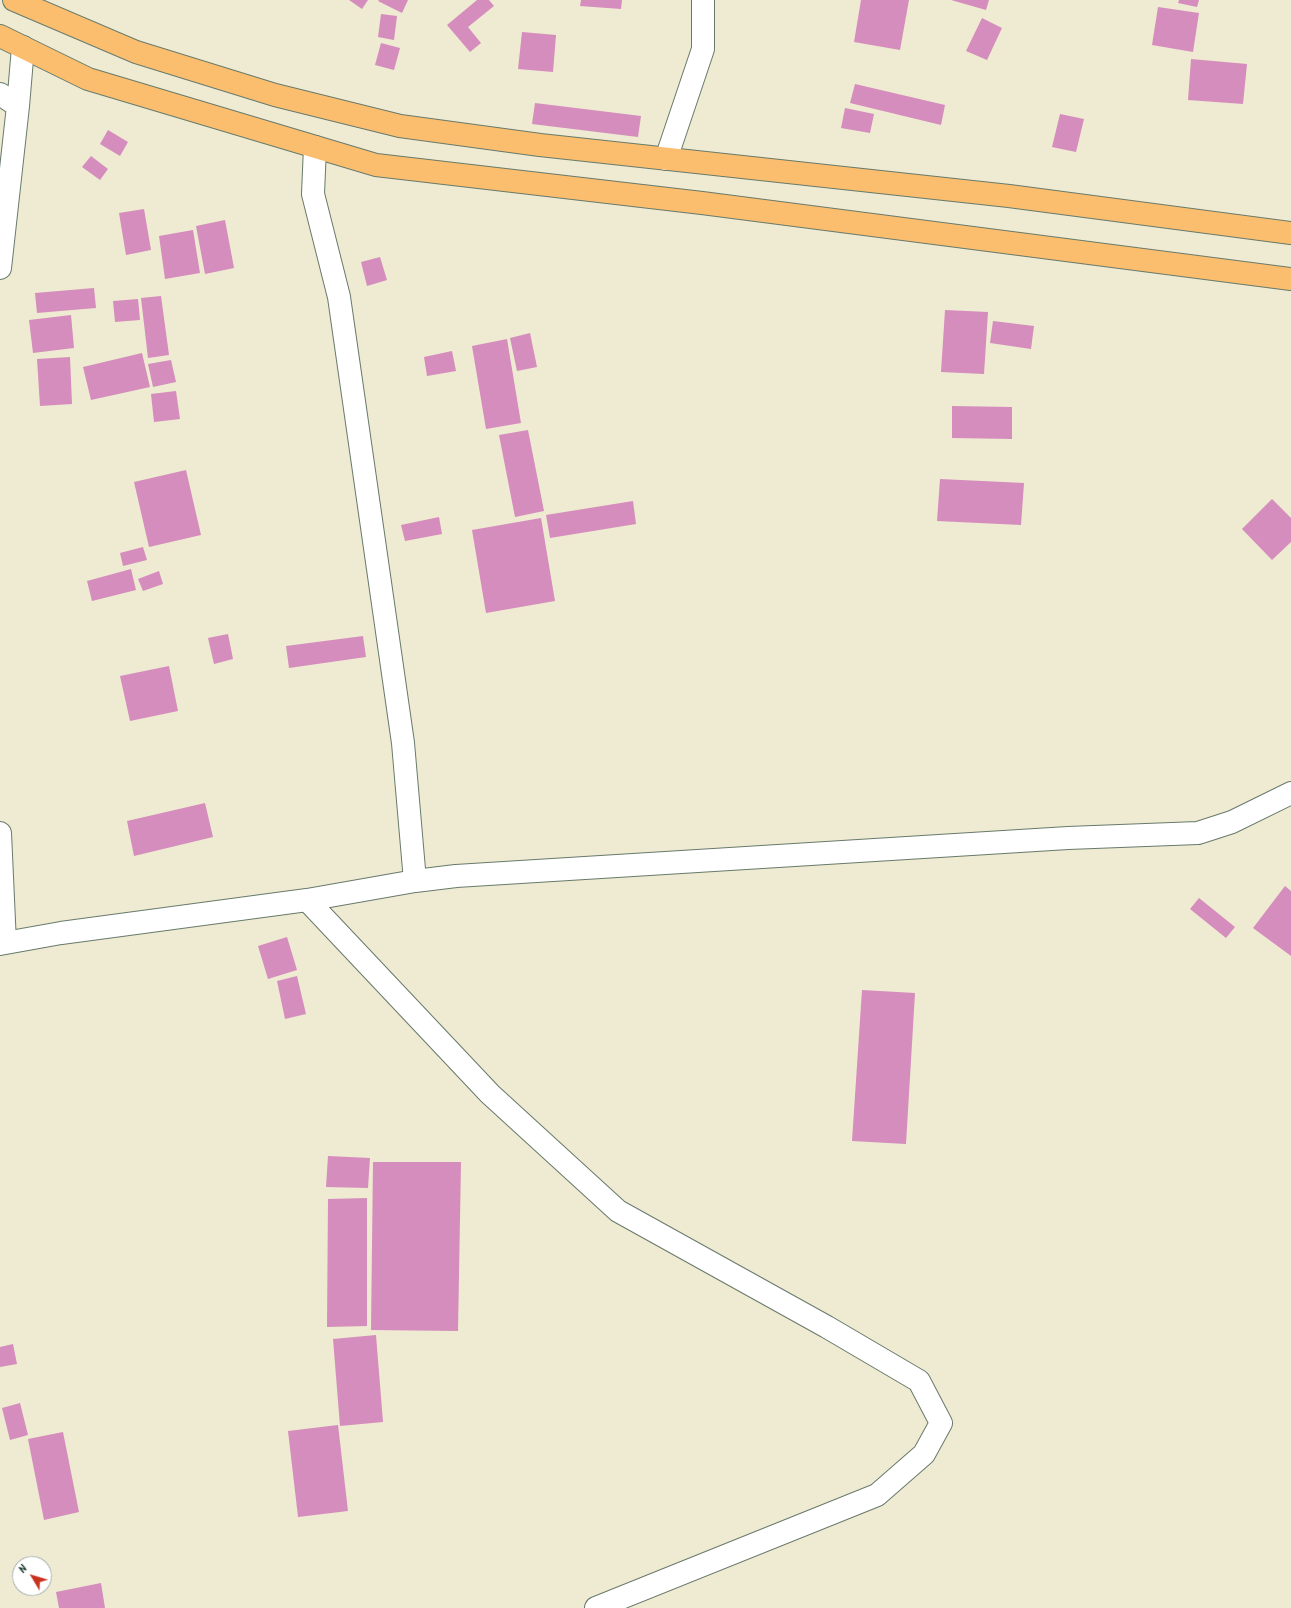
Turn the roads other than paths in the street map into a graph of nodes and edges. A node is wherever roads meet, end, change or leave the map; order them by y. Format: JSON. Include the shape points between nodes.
{"nodes":[{"id":1,"x":14,"y":0,"type":"edge"},
{"id":2,"x":703,"y":0,"type":"edge"},
{"id":3,"x":0,"y":36,"type":"edge"},
{"id":4,"x":23,"y":47,"type":"junction"},
{"id":5,"x":0,"y":94,"type":"edge"},
{"id":6,"x":18,"y":106,"type":"junction"},
{"id":7,"x":314,"y":147,"type":"junction"},
{"id":8,"x":666,"y":159,"type":"junction"},
{"id":9,"x":1291,"y":233,"type":"edge"},
{"id":10,"x":0,"y":268,"type":"edge"},
{"id":11,"x":1291,"y":279,"type":"edge"},
{"id":12,"x":1291,"y":793,"type":"edge"},
{"id":13,"x":0,"y":833,"type":"edge"},
{"id":14,"x":415,"y":881,"type":"junction"},
{"id":15,"x":307,"y":900,"type":"junction"},
{"id":16,"x":3,"y":943,"type":"edge"},
{"id":17,"x":596,"y":1608,"type":"edge"}],
"edges":[{"from":1,"to":8,"type":"main road","via":[[136,52],[276,95],[400,126]]},
{"from":2,"to":8,"type":"street","via":[[703,49]]},
{"from":3,"to":4,"type":"main road"},
{"from":4,"to":6,"type":"street"},
{"from":4,"to":7,"type":"main road","via":[[88,79]]},
{"from":5,"to":6,"type":"street"},
{"from":6,"to":10,"type":"street"},
{"from":7,"to":11,"type":"main road","via":[[376,165],[702,202]]},
{"from":7,"to":14,"type":"street","via":[[313,194],[340,305],[403,743]]},
{"from":8,"to":9,"type":"main road","via":[[1009,196]]},
{"from":12,"to":14,"type":"street","via":[[1232,822],[1198,833],[1068,838],[464,875]]},
{"from":13,"to":16,"type":"street"},
{"from":14,"to":15,"type":"street"},
{"from":15,"to":16,"type":"street"},
{"from":15,"to":17,"type":"street","via":[[490,1094],[618,1211],[919,1381],[941,1423],[924,1454],[877,1495]]}]}
